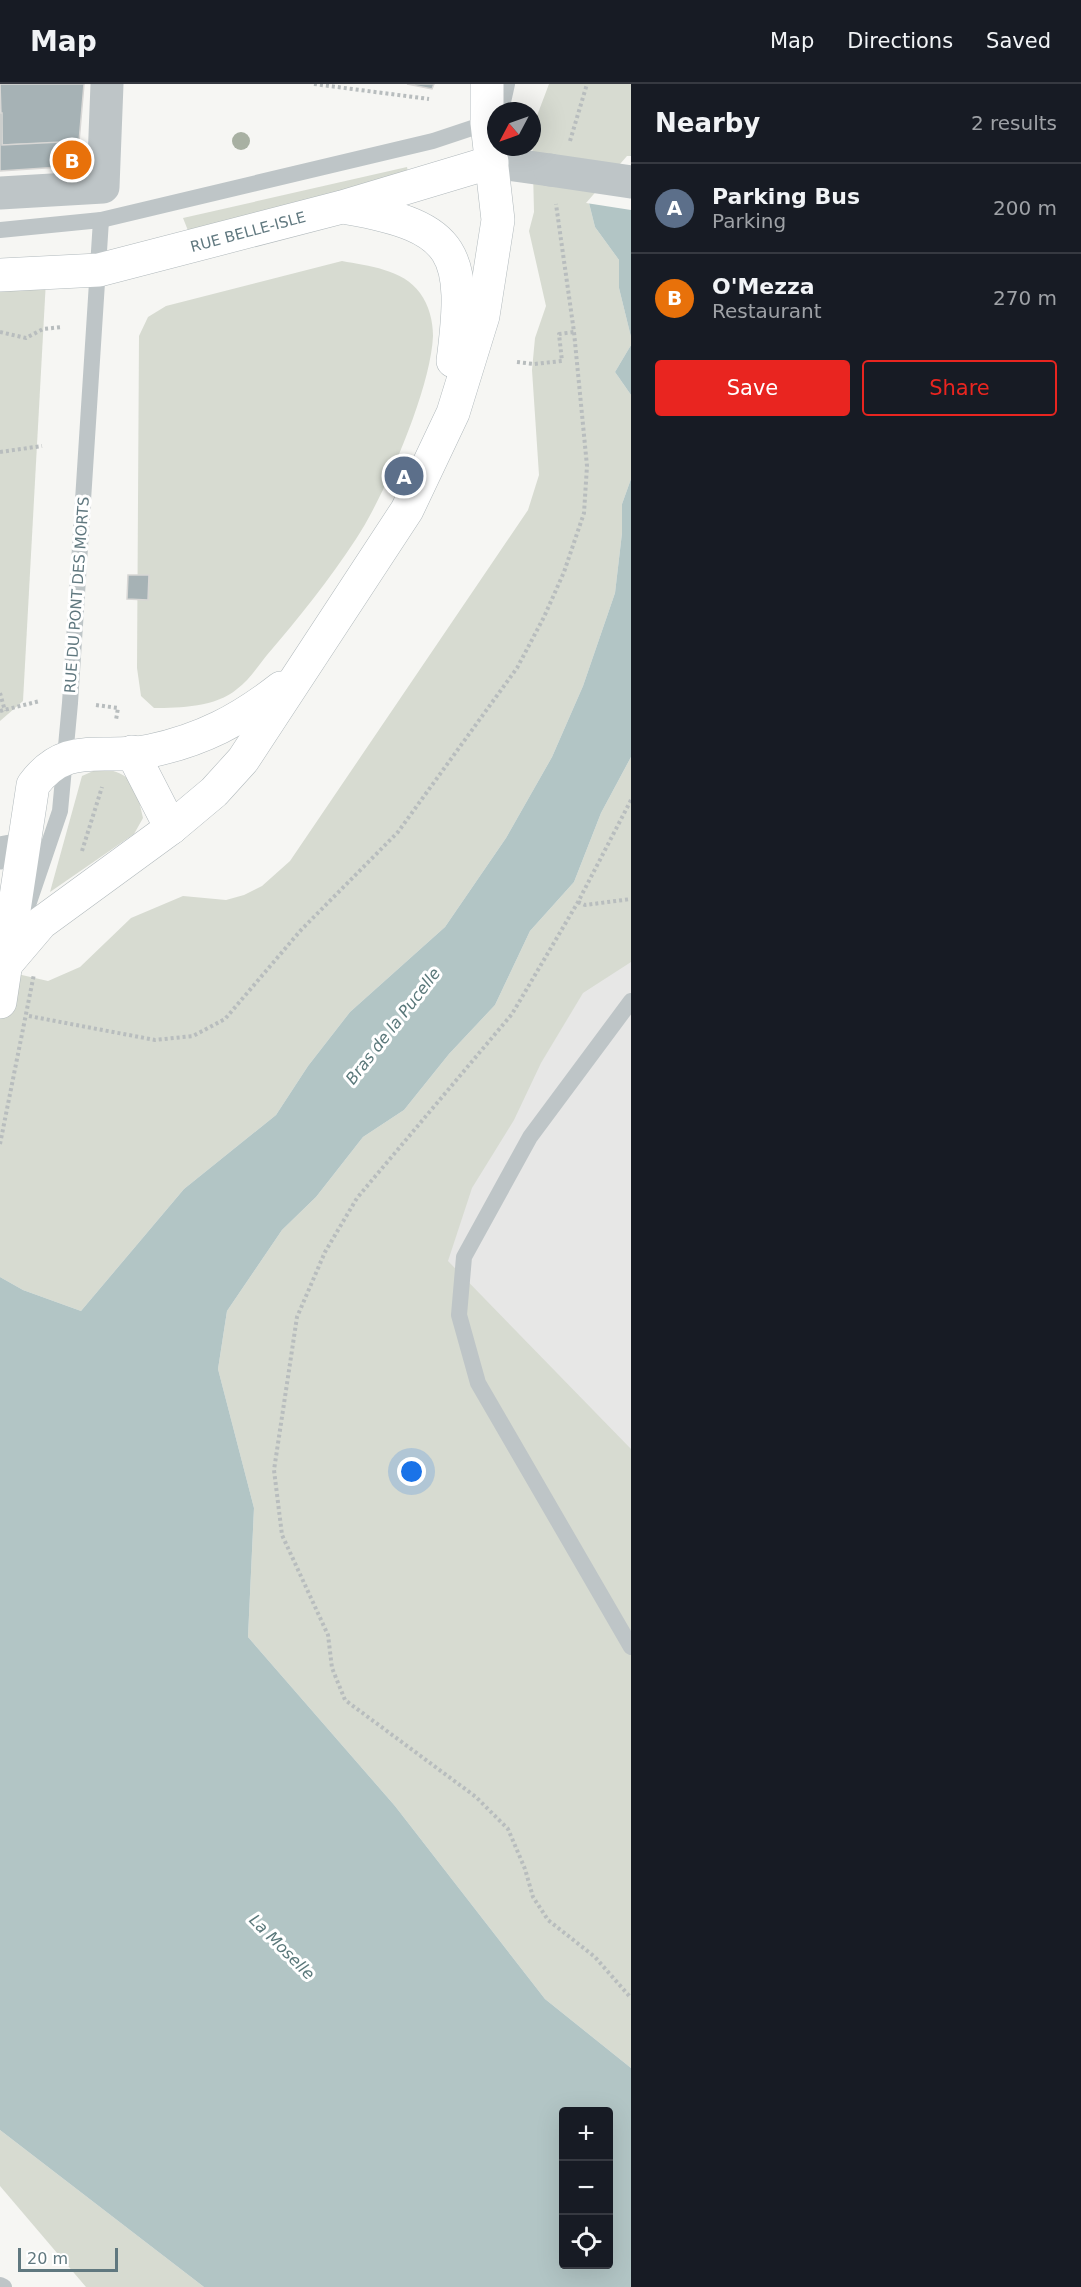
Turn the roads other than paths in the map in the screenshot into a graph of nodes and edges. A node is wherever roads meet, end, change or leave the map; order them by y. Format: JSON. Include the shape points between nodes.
{"nodes":[{"id":1,"x":107,"y":84,"type":"edge"},
{"id":2,"x":488,"y":84,"type":"edge"},
{"id":3,"x":507,"y":84,"type":"edge"},
{"id":4,"x":497,"y":102,"type":"edge"},
{"id":5,"x":511,"y":102,"type":"edge"},
{"id":6,"x":487,"y":145,"type":"edge"},
{"id":7,"x":541,"y":154,"type":"edge"},
{"id":8,"x":496,"y":156,"type":"edge"},
{"id":9,"x":518,"y":156,"type":"edge"},
{"id":10,"x":631,"y":182,"type":"edge"},
{"id":11,"x":0,"y":193,"type":"edge"},
{"id":12,"x":342,"y":207,"type":"junction"},
{"id":13,"x":101,"y":220,"type":"junction"},
{"id":14,"x":0,"y":231,"type":"edge"},
{"id":15,"x":99,"y":270,"type":"junction"},
{"id":16,"x":0,"y":275,"type":"edge"},
{"id":17,"x":444,"y":428,"type":"junction"},
{"id":18,"x":302,"y":672,"type":"junction"},
{"id":19,"x":132,"y":752,"type":"junction"},
{"id":20,"x":64,"y":757,"type":"junction"},
{"id":21,"x":171,"y":828,"type":"junction"},
{"id":22,"x":11,"y":851,"type":"edge"},
{"id":23,"x":20,"y":968,"type":"junction"},
{"id":24,"x":631,"y":1001,"type":"edge"},
{"id":25,"x":11,"y":1008,"type":"edge"},
{"id":26,"x":631,"y":1647,"type":"edge"},
{"id":27,"x":0,"y":2284,"type":"edge"},
{"id":28,"x":4,"y":2287,"type":"edge"}],
"edges":[{"from":1,"to":11,"type":"street","via":[[103,188]]},
{"from":2,"to":4,"type":"main road"},
{"from":3,"to":5,"type":"lane"},
{"from":6,"to":13,"type":"lane","via":[[433,141]]},
{"from":7,"to":10,"type":"street","bridge":true},
{"from":8,"to":12,"type":"main road","name":"RUE BELLE-ISLE"},
{"from":9,"to":17,"type":"main road","via":[[498,220],[483,316],[453,413]]},
{"from":12,"to":15,"type":"main road","name":"RUE BELLE-ISLE"},
{"from":12,"to":17,"type":"main road","via":[[386,214],[420,226],[434,234],[447,251],[457,274],[459,313]]},
{"from":13,"to":14,"type":"lane"},
{"from":13,"to":15,"type":"lane","name":"RUE DU PONT DES MORTS"},
{"from":15,"to":16,"type":"main road","name":"RUE BELLE-ISLE"},
{"from":15,"to":20,"type":"lane","name":"RUE DU PONT DES MORTS"},
{"from":17,"to":18,"type":"main road","via":[[407,510]]},
{"from":18,"to":19,"type":"main road","via":[[236,721],[195,738]]},
{"from":18,"to":21,"type":"main road","via":[[243,760],[214,792]]},
{"from":19,"to":20,"type":"main road"},
{"from":19,"to":21,"type":"main road"},
{"from":20,"to":22,"type":"main road","via":[[45,768],[33,786]]},
{"from":20,"to":23,"type":"lane","name":"RUE DU PONT DES MORTS","via":[[60,811]]},
{"from":21,"to":23,"type":"main road","via":[[40,923]]},
{"from":22,"to":23,"type":"main road"},
{"from":23,"to":25,"type":"main road"},
{"from":24,"to":26,"type":"lane","via":[[530,1137],[464,1257],[459,1315],[478,1383]]},
{"from":27,"to":28,"type":"lane"}]}
